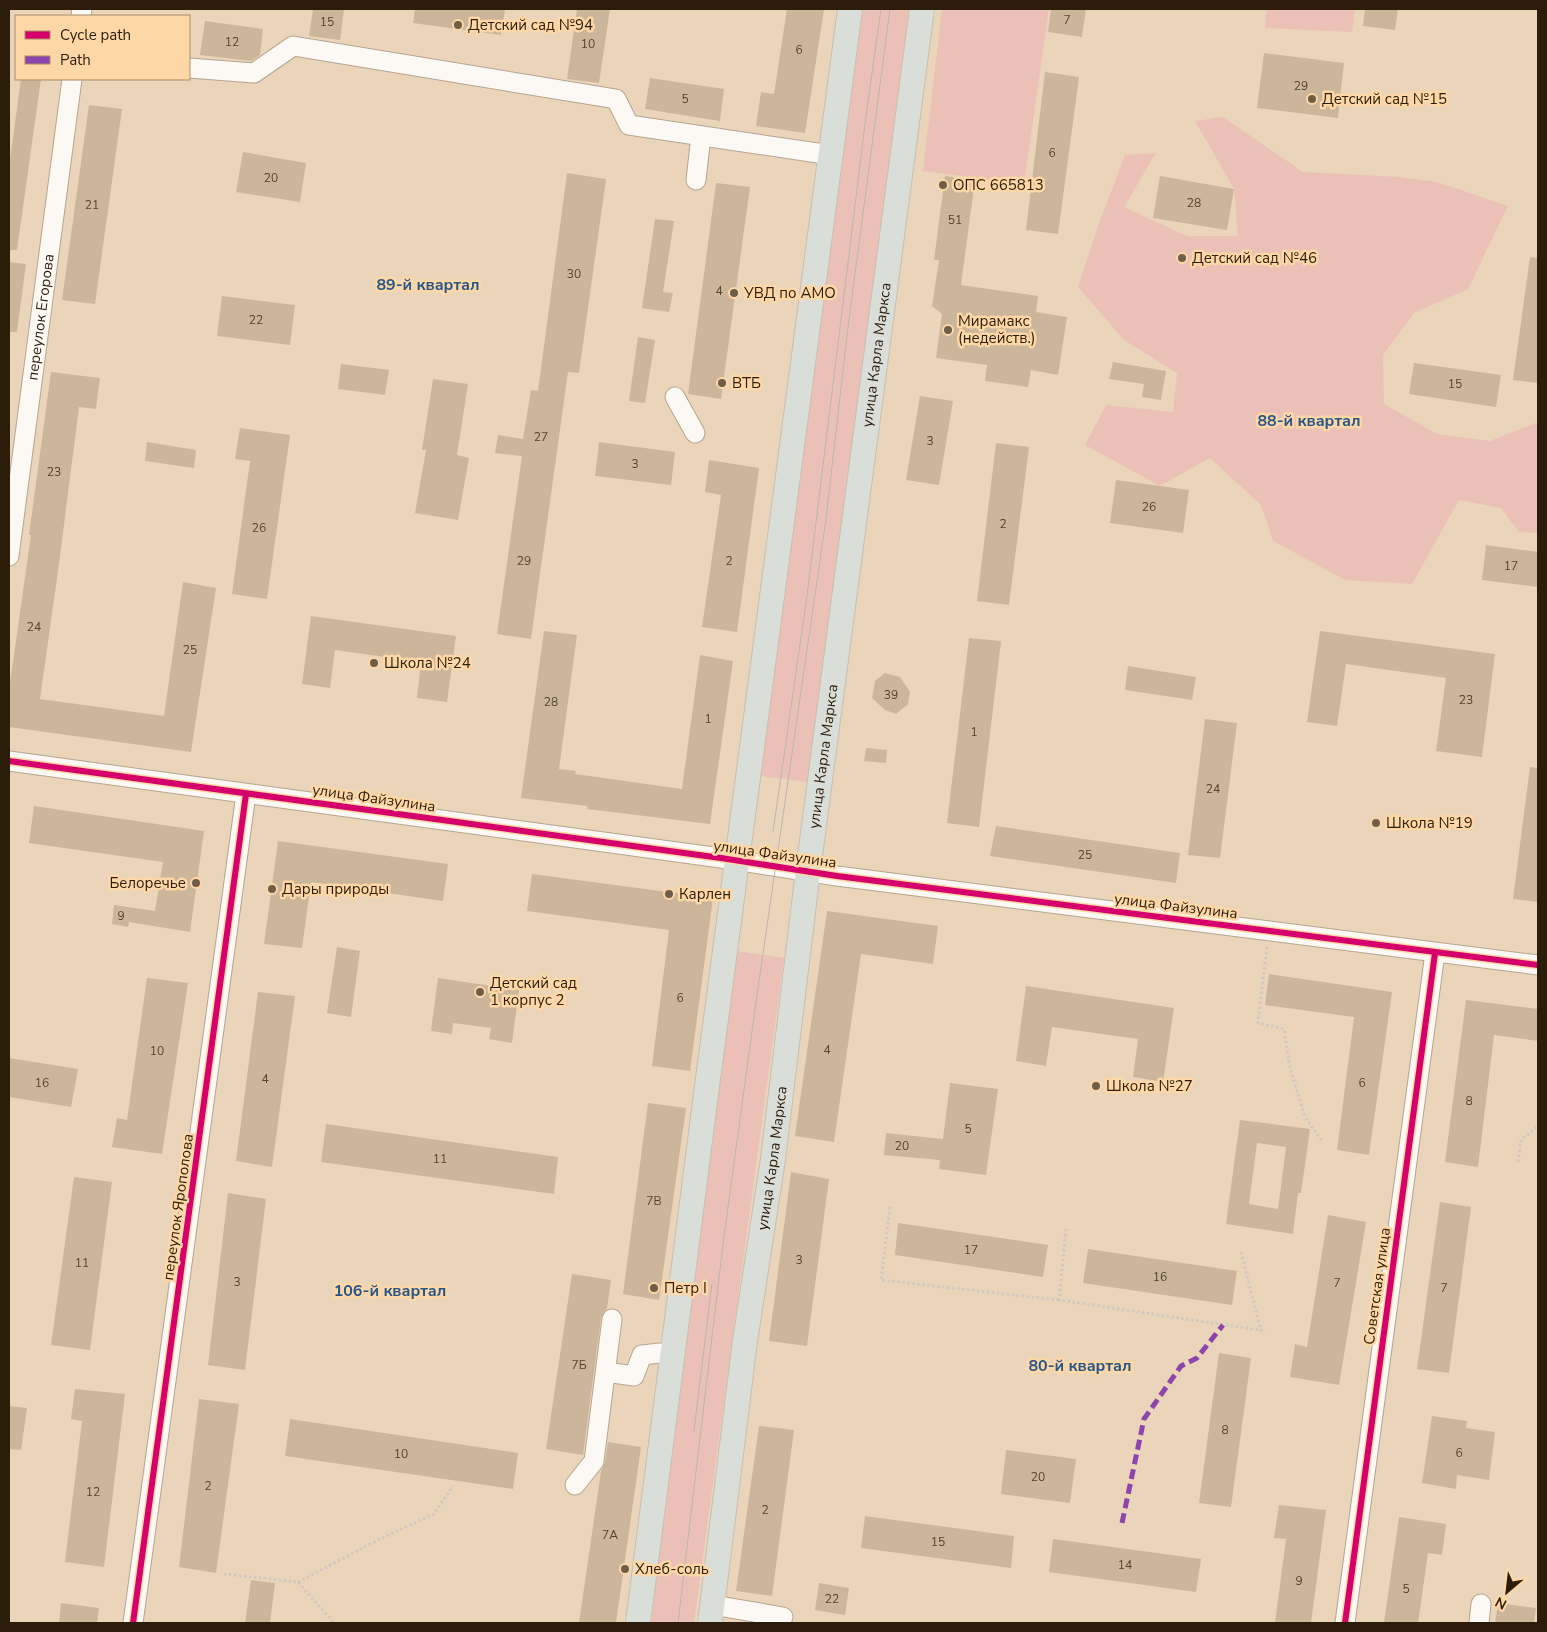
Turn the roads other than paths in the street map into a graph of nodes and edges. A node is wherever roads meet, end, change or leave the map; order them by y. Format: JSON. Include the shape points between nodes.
{"nodes":[{"id":1,"x":850,"y":9,"type":"edge"},
{"id":2,"x":922,"y":9,"type":"edge"},
{"id":3,"x":190,"y":68,"type":"edge"},
{"id":4,"x":72,"y":80,"type":"edge"},
{"id":5,"x":701,"y":136,"type":"junction"},
{"id":6,"x":831,"y":155,"type":"junction"},
{"id":7,"x":696,"y":180,"type":"dead end"},
{"id":8,"x":674,"y":397,"type":"dead end"},
{"id":9,"x":695,"y":433,"type":"dead end"},
{"id":10,"x":9,"y":556,"type":"edge"},
{"id":11,"x":9,"y":761,"type":"edge"},
{"id":12,"x":246,"y":794,"type":"junction"},
{"id":13,"x":737,"y":860,"type":"junction"},
{"id":14,"x":808,"y":871,"type":"junction"},
{"id":15,"x":1435,"y":953,"type":"junction"},
{"id":16,"x":1538,"y":965,"type":"edge"},
{"id":17,"x":612,"y":1319,"type":"dead end"},
{"id":18,"x":660,"y":1353,"type":"dead end"},
{"id":19,"x":606,"y":1372,"type":"junction"},
{"id":20,"x":575,"y":1485,"type":"dead end"},
{"id":21,"x":1481,"y":1604,"type":"dead end"},
{"id":22,"x":711,"y":1614,"type":"edge"},
{"id":23,"x":783,"y":1617,"type":"dead end"},
{"id":24,"x":134,"y":1623,"type":"edge"},
{"id":25,"x":638,"y":1623,"type":"edge"},
{"id":26,"x":1345,"y":1623,"type":"edge"},
{"id":27,"x":1479,"y":1623,"type":"edge"}],
"edges":[{"from":1,"to":6,"type":"main road"},
{"from":2,"to":14,"type":"main road","name":"улица Карла Маркса"},
{"from":3,"to":5,"type":"street","via":[[254,73],[293,46],[616,99],[629,125]]},
{"from":4,"to":10,"type":"street","name":"переулок Егорова"},
{"from":5,"to":6,"type":"street"},
{"from":5,"to":7,"type":"street"},
{"from":6,"to":13,"type":"main road"},
{"from":8,"to":9,"type":"street"},
{"from":11,"to":12,"type":"street","name":"улица Файзулина"},
{"from":12,"to":13,"type":"street","name":"улица Файзулина"},
{"from":12,"to":24,"type":"street","name":"переулок Ярополова"},
{"from":13,"to":14,"type":"street","name":"улица Файзулина"},
{"from":13,"to":25,"type":"main road"},
{"from":14,"to":15,"type":"street","name":"улица Файзулина"},
{"from":14,"to":22,"type":"main road","name":"улица Карла Маркса"},
{"from":15,"to":16,"type":"street","name":"улица Файзулина"},
{"from":15,"to":26,"type":"street","name":"Советская улица"},
{"from":17,"to":19,"type":"street"},
{"from":18,"to":19,"type":"street","via":[[642,1355],[634,1376]]},
{"from":19,"to":20,"type":"street","via":[[594,1462]]},
{"from":21,"to":27,"type":"street"},
{"from":22,"to":23,"type":"street"}]}
